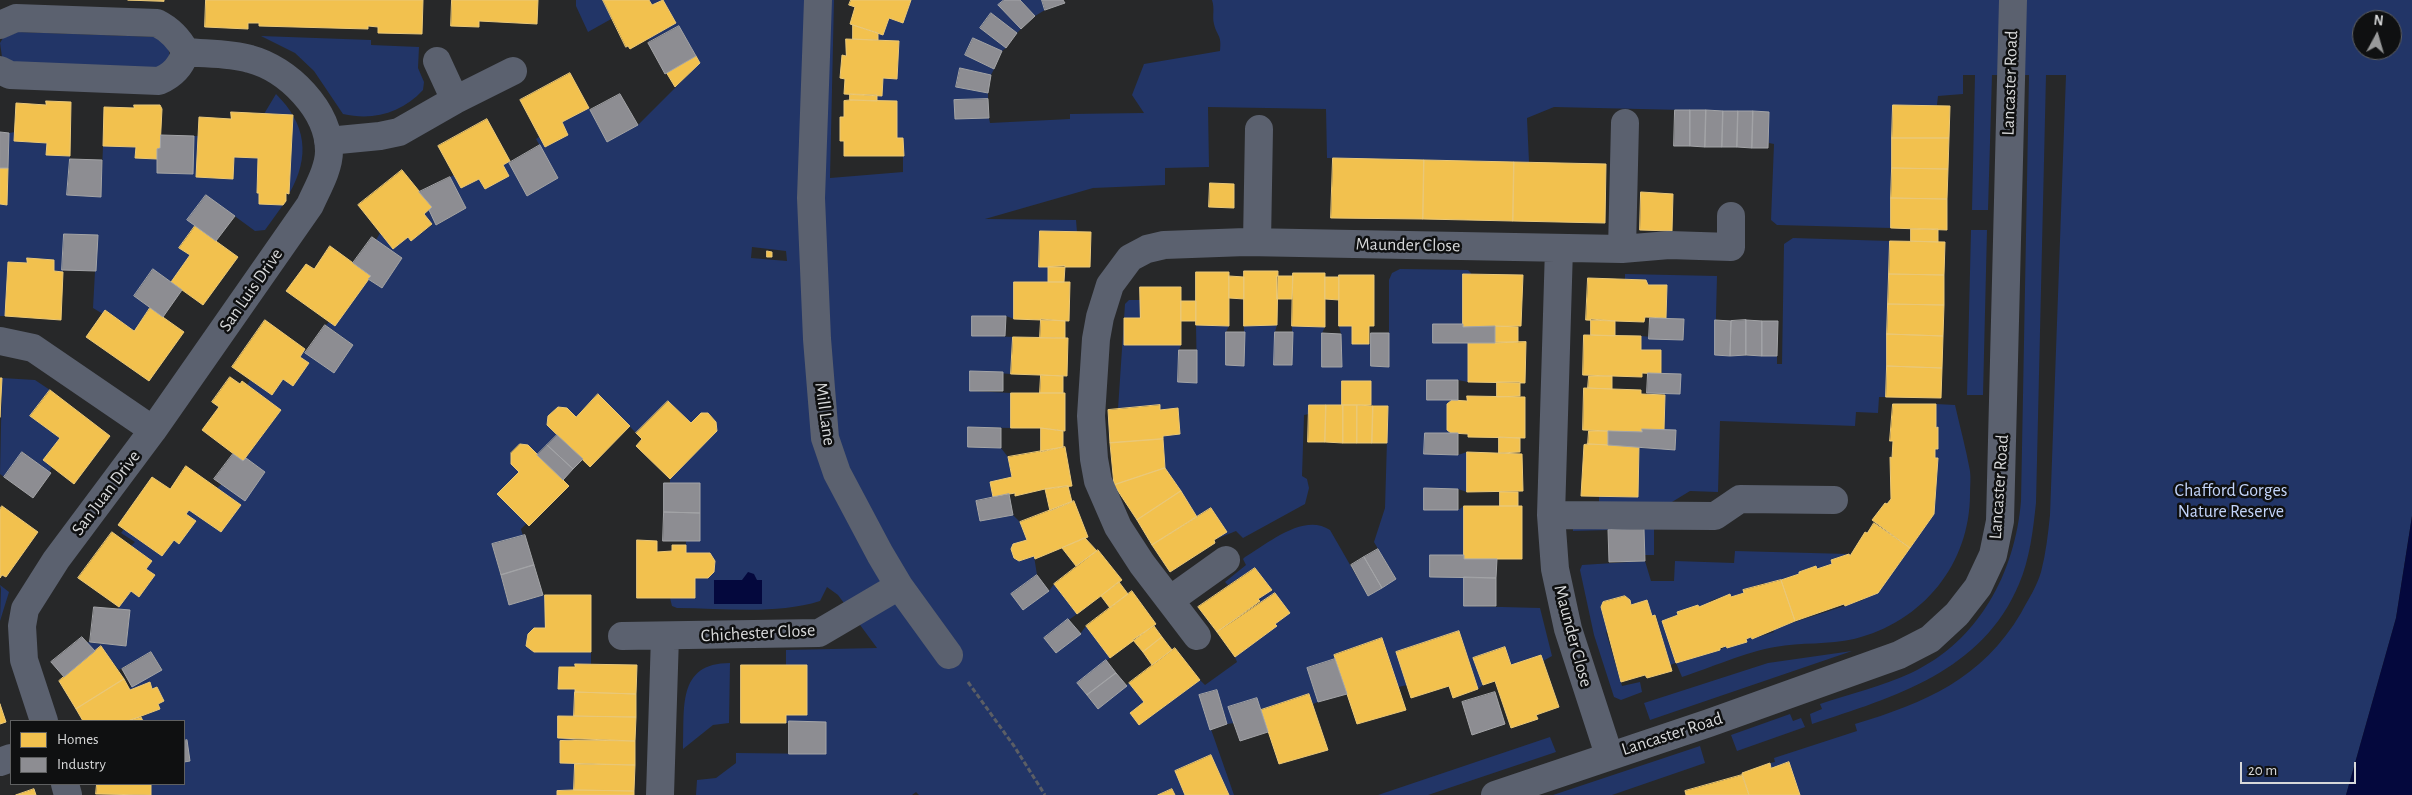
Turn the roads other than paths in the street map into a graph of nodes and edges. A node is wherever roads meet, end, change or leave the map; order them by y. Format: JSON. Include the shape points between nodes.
{"nodes":[{"id":1,"x":818,"y":0,"type":"edge"},
{"id":2,"x":2013,"y":0,"type":"edge"},
{"id":3,"x":0,"y":25,"type":"edge"},
{"id":4,"x":186,"y":52,"type":"junction"},
{"id":5,"x":437,"y":61,"type":"dead end"},
{"id":6,"x":0,"y":70,"type":"edge"},
{"id":7,"x":513,"y":71,"type":"dead end"},
{"id":8,"x":455,"y":100,"type":"junction"},
{"id":9,"x":1625,"y":123,"type":"dead end"},
{"id":10,"x":1259,"y":129,"type":"dead end"},
{"id":11,"x":328,"y":141,"type":"junction"},
{"id":12,"x":1731,"y":216,"type":"dead end"},
{"id":13,"x":1258,"y":242,"type":"junction"},
{"id":14,"x":1559,"y":248,"type":"junction"},
{"id":15,"x":1622,"y":249,"type":"junction"},
{"id":16,"x":0,"y":341,"type":"edge"},
{"id":17,"x":153,"y":430,"type":"junction"},
{"id":18,"x":1834,"y":500,"type":"dead end"},
{"id":19,"x":1551,"y":514,"type":"junction"},
{"id":20,"x":1226,"y":560,"type":"dead end"},
{"id":21,"x":899,"y":586,"type":"junction"},
{"id":22,"x":1170,"y":600,"type":"junction"},
{"id":23,"x":622,"y":636,"type":"dead end"},
{"id":24,"x":665,"y":636,"type":"junction"},
{"id":25,"x":1197,"y":636,"type":"dead end"},
{"id":26,"x":949,"y":655,"type":"road end"},
{"id":27,"x":44,"y":720,"type":"edge"},
{"id":28,"x":1609,"y":756,"type":"junction"},
{"id":29,"x":660,"y":795,"type":"edge"},
{"id":30,"x":1494,"y":795,"type":"edge"}],
"edges":[{"from":1,"to":21,"type":"street","name":"Mill Lane","via":[[811,198],[825,438],[836,473]]},
{"from":2,"to":28,"type":"street","name":"Lancaster Road","via":[[2000,521],[1994,555],[1978,587],[1957,614],[1930,639],[1899,655]]},
{"from":3,"to":4,"type":"street","via":[[16,18],[157,24],[176,36]]},
{"from":4,"to":6,"type":"street","via":[[175,71],[159,81],[10,76]]},
{"from":4,"to":11,"type":"street","name":"San Luis Drive","via":[[250,58],[285,76],[302,90],[318,114]]},
{"from":5,"to":8,"type":"street"},
{"from":7,"to":8,"type":"street"},
{"from":8,"to":11,"type":"street","via":[[399,132]]},
{"from":9,"to":15,"type":"street"},
{"from":10,"to":13,"type":"street"},
{"from":11,"to":17,"type":"street","name":"San Luis Drive","via":[[329,154],[322,180],[310,205]]},
{"from":12,"to":15,"type":"street","name":"Maunder Close","via":[[1731,247],[1669,245]]},
{"from":13,"to":14,"type":"street","name":"Maunder Close"},
{"from":13,"to":22,"type":"street","name":"Maunder Close","via":[[1164,245],[1147,250],[1122,266],[1110,285],[1100,316],[1093,358],[1091,416],[1098,480],[1118,527]]},
{"from":14,"to":15,"type":"street","name":"Maunder Close"},
{"from":14,"to":19,"type":"street","name":"Maunder Close"},
{"from":16,"to":17,"type":"street","via":[[33,348]]},
{"from":17,"to":27,"type":"street","name":"San Juan Drive","via":[[56,560],[25,608],[22,626],[24,660]]},
{"from":18,"to":19,"type":"street","via":[[1740,499],[1715,516]]},
{"from":19,"to":28,"type":"street","name":"Maunder Close","via":[[1555,569],[1568,629]]},
{"from":20,"to":22,"type":"street"},
{"from":21,"to":24,"type":"street","name":"Chichester Close","via":[[818,633]]},
{"from":21,"to":26,"type":"street","name":"Mill Lane"},
{"from":22,"to":25,"type":"street","name":"Maunder Close"},
{"from":23,"to":24,"type":"street","name":"Chichester Close"},
{"from":24,"to":29,"type":"street"},
{"from":28,"to":30,"type":"street","name":"Lancaster Road"}]}
